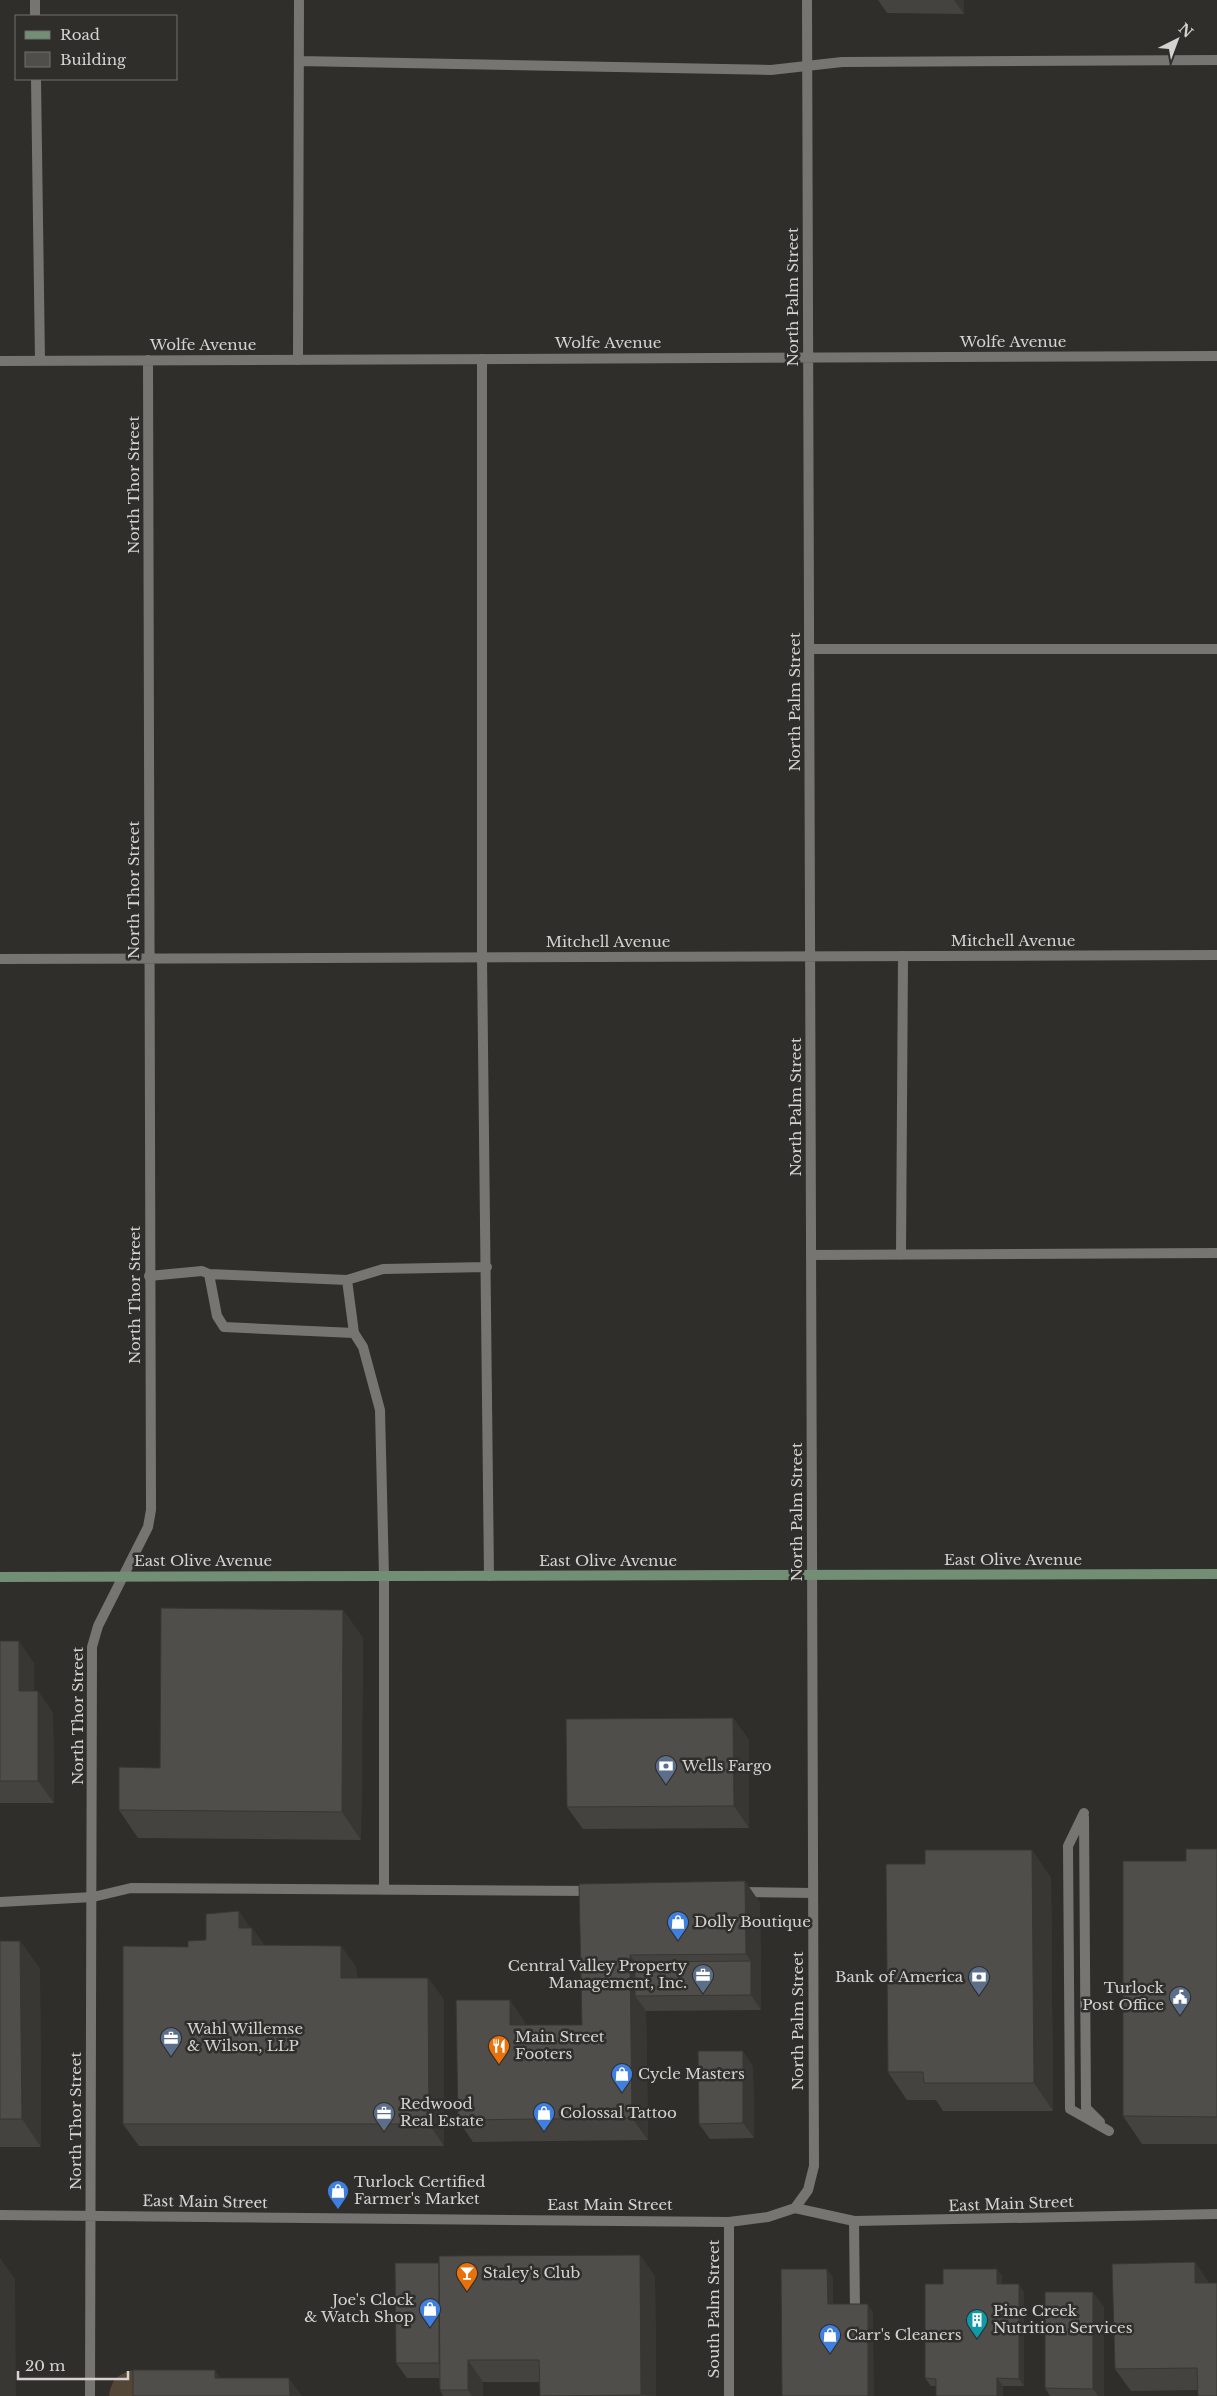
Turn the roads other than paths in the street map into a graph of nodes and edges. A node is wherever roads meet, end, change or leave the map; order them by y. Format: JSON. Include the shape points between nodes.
{"nodes":[{"id":1,"x":35,"y":0,"type":"edge"},
{"id":2,"x":299,"y":0,"type":"edge"},
{"id":3,"x":807,"y":0,"type":"edge"},
{"id":4,"x":35,"y":15,"type":"edge"},
{"id":5,"x":1217,"y":60,"type":"edge"},
{"id":6,"x":299,"y":61,"type":"junction"},
{"id":7,"x":807,"y":66,"type":"junction"},
{"id":8,"x":36,"y":80,"type":"edge"},
{"id":9,"x":1217,"y":356,"type":"edge"},
{"id":10,"x":808,"y":357,"type":"junction"},
{"id":11,"x":482,"y":359,"type":"junction"},
{"id":12,"x":148,"y":360,"type":"junction"},
{"id":13,"x":298,"y":360,"type":"junction"},
{"id":14,"x":0,"y":361,"type":"edge"},
{"id":15,"x":40,"y":361,"type":"junction"},
{"id":16,"x":810,"y":649,"type":"junction"},
{"id":17,"x":1217,"y":649,"type":"edge"},
{"id":18,"x":1217,"y":955,"type":"edge"},
{"id":19,"x":903,"y":956,"type":"junction"},
{"id":20,"x":810,"y":957,"type":"junction"},
{"id":21,"x":482,"y":958,"type":"junction"},
{"id":22,"x":0,"y":959,"type":"edge"},
{"id":23,"x":150,"y":959,"type":"junction"},
{"id":24,"x":1217,"y":1254,"type":"edge"},
{"id":25,"x":811,"y":1255,"type":"junction"},
{"id":26,"x":901,"y":1255,"type":"junction"},
{"id":27,"x":487,"y":1267,"type":"junction"},
{"id":28,"x":209,"y":1274,"type":"junction"},
{"id":29,"x":150,"y":1276,"type":"junction"},
{"id":30,"x":347,"y":1280,"type":"junction"},
{"id":31,"x":354,"y":1333,"type":"junction"},
{"id":32,"x":1217,"y":1574,"type":"edge"},
{"id":33,"x":812,"y":1575,"type":"junction"},
{"id":34,"x":384,"y":1576,"type":"junction"},
{"id":35,"x":489,"y":1576,"type":"junction"},
{"id":36,"x":0,"y":1577,"type":"edge"},
{"id":37,"x":123,"y":1577,"type":"junction"},
{"id":38,"x":1084,"y":1813,"type":"joint"},
{"id":39,"x":384,"y":1890,"type":"junction"},
{"id":40,"x":602,"y":1891,"type":"edge"},
{"id":41,"x":731,"y":1892,"type":"edge"},
{"id":42,"x":813,"y":1893,"type":"junction"},
{"id":43,"x":93,"y":1897,"type":"junction"},
{"id":44,"x":0,"y":1902,"type":"edge"},
{"id":45,"x":795,"y":2208,"type":"junction"},
{"id":46,"x":1217,"y":2214,"type":"edge"},
{"id":47,"x":0,"y":2216,"type":"edge"},
{"id":48,"x":90,"y":2216,"type":"junction"},
{"id":49,"x":854,"y":2221,"type":"junction"},
{"id":50,"x":729,"y":2222,"type":"junction"},
{"id":51,"x":856,"y":2312,"type":"edge"},
{"id":52,"x":90,"y":2396,"type":"edge"},
{"id":53,"x":729,"y":2396,"type":"edge"}],
"edges":[{"from":1,"to":4,"type":"street"},
{"from":2,"to":6,"type":"street"},
{"from":3,"to":7,"type":"street","name":"North Palm Street"},
{"from":5,"to":7,"type":"street","via":[[842,62]]},
{"from":6,"to":7,"type":"street","via":[[771,70]]},
{"from":6,"to":13,"type":"street"},
{"from":7,"to":10,"type":"street","name":"North Palm Street"},
{"from":8,"to":15,"type":"street"},
{"from":9,"to":10,"type":"street","name":"Wolfe Avenue"},
{"from":10,"to":11,"type":"street","name":"Wolfe Avenue"},
{"from":10,"to":16,"type":"street","name":"North Palm Street"},
{"from":11,"to":13,"type":"street","name":"Wolfe Avenue"},
{"from":11,"to":21,"type":"street"},
{"from":12,"to":13,"type":"street","name":"Wolfe Avenue"},
{"from":12,"to":15,"type":"street","name":"Wolfe Avenue"},
{"from":12,"to":23,"type":"street","name":"North Thor Street"},
{"from":14,"to":15,"type":"street","name":"Wolfe Avenue"},
{"from":16,"to":17,"type":"street"},
{"from":16,"to":20,"type":"street","name":"North Palm Street"},
{"from":18,"to":19,"type":"street","name":"Mitchell Avenue"},
{"from":19,"to":20,"type":"street","name":"Mitchell Avenue"},
{"from":19,"to":26,"type":"street"},
{"from":20,"to":21,"type":"street","name":"Mitchell Avenue"},
{"from":20,"to":25,"type":"street","name":"North Palm Street"},
{"from":21,"to":23,"type":"street","name":"Mitchell Avenue"},
{"from":21,"to":27,"type":"street"},
{"from":22,"to":23,"type":"street","name":"Mitchell Avenue"},
{"from":23,"to":29,"type":"street","name":"North Thor Street"},
{"from":24,"to":26,"type":"street"},
{"from":25,"to":26,"type":"street"},
{"from":25,"to":33,"type":"street","name":"North Palm Street"},
{"from":27,"to":30,"type":"street","via":[[383,1269]]},
{"from":27,"to":35,"type":"street"},
{"from":28,"to":29,"type":"street","via":[[202,1271]]},
{"from":28,"to":30,"type":"street"},
{"from":28,"to":31,"type":"street","via":[[217,1316],[224,1327]]},
{"from":29,"to":37,"type":"street","name":"North Thor Street","via":[[151,1510],[148,1528]]},
{"from":30,"to":31,"type":"street"},
{"from":31,"to":34,"type":"street","via":[[363,1347],[380,1410]]},
{"from":32,"to":33,"type":"street","name":"East Olive Avenue"},
{"from":33,"to":35,"type":"street","name":"East Olive Avenue"},
{"from":33,"to":42,"type":"street","name":"North Palm Street"},
{"from":34,"to":35,"type":"street","name":"East Olive Avenue"},
{"from":34,"to":37,"type":"street","name":"East Olive Avenue"},
{"from":34,"to":39,"type":"street"},
{"from":36,"to":37,"type":"street","name":"East Olive Avenue"},
{"from":37,"to":43,"type":"street","name":"North Thor Street","via":[[98,1626],[92,1647]]},
{"from":38,"to":38,"type":"street","via":[[1068,1846],[1070,2109],[1109,2132],[1086,2108]]},
{"from":39,"to":40,"type":"street"},
{"from":39,"to":43,"type":"street","via":[[131,1888]]},
{"from":41,"to":42,"type":"street"},
{"from":42,"to":45,"type":"street","name":"North Palm Street","via":[[814,2166],[808,2190]]},
{"from":43,"to":44,"type":"street"},
{"from":43,"to":48,"type":"street","name":"North Thor Street"},
{"from":45,"to":49,"type":"street","name":"East Main Street"},
{"from":45,"to":50,"type":"street","name":"East Main Street","via":[[768,2217]]},
{"from":46,"to":49,"type":"street","name":"East Main Street"},
{"from":47,"to":48,"type":"street","name":"East Main Street"},
{"from":48,"to":50,"type":"street","name":"East Main Street"},
{"from":48,"to":52,"type":"street","name":"North Thor Street"},
{"from":49,"to":51,"type":"street"},
{"from":50,"to":53,"type":"street","name":"South Palm Street"}]}
